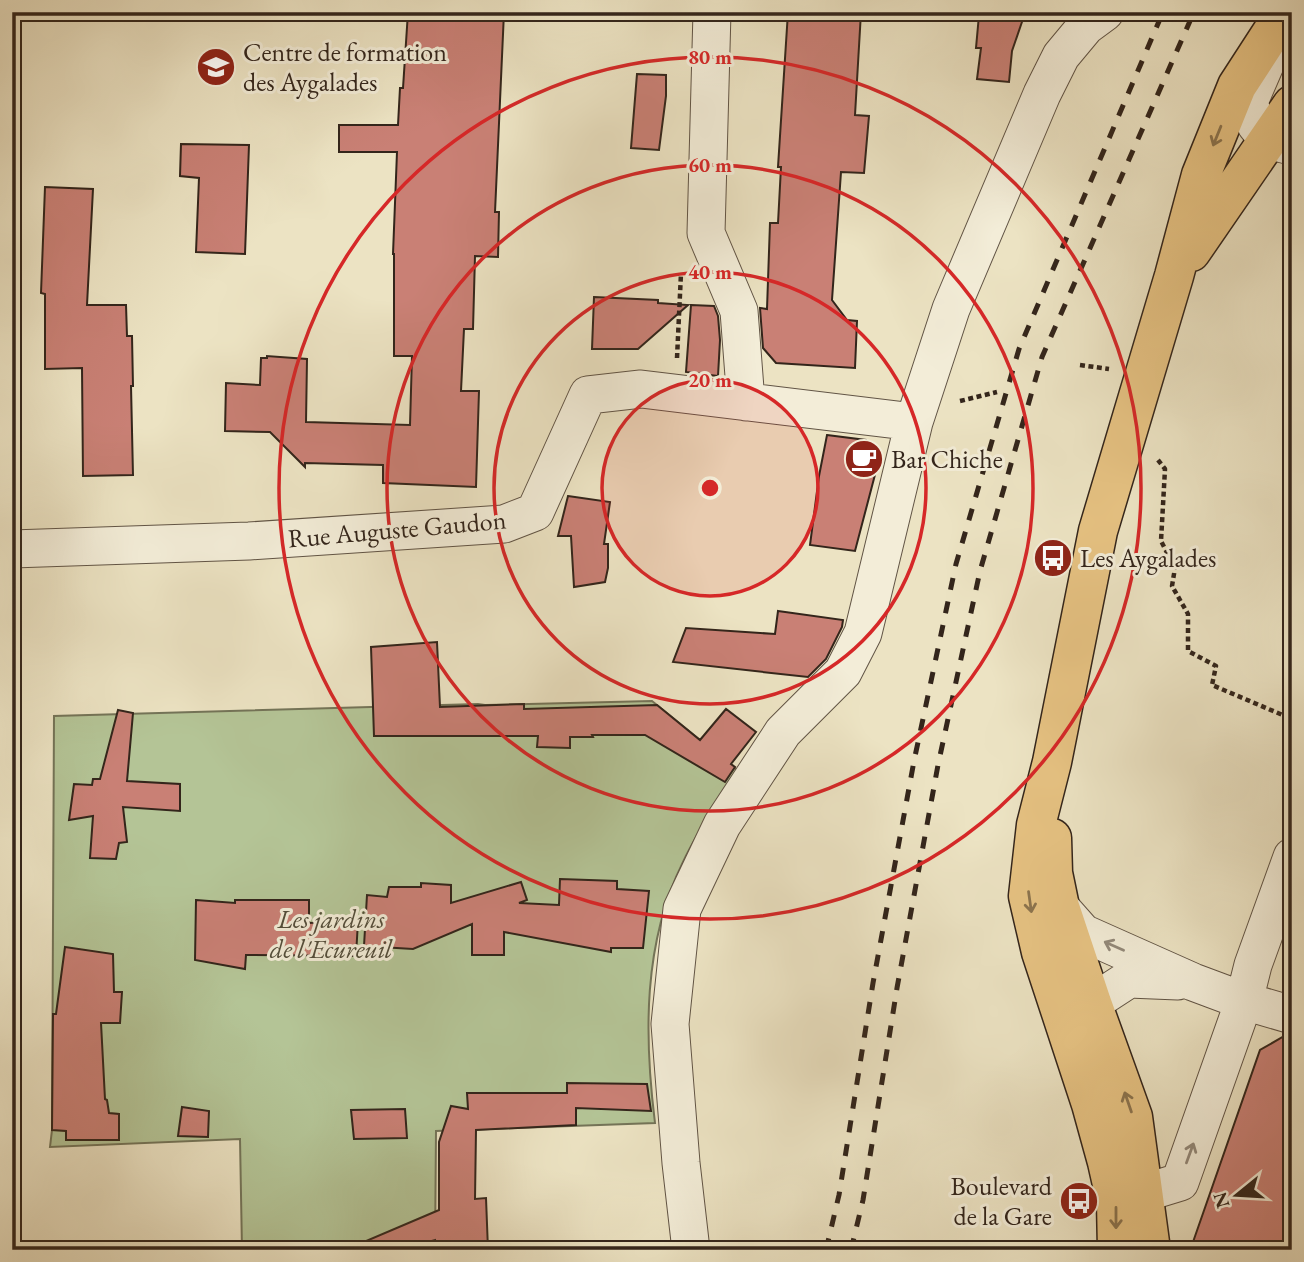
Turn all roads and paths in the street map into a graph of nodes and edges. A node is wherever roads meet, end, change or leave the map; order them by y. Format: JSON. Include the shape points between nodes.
{"nodes":[{"id":1,"x":712,"y":12,"type":"edge"},
{"id":2,"x":1105,"y":12,"type":"edge"},
{"id":3,"x":1286,"y":12,"type":"edge"},
{"id":4,"x":1292,"y":105,"type":"edge"},
{"id":5,"x":1280,"y":142,"type":"edge"},
{"id":6,"x":706,"y":233,"type":"junction"},
{"id":7,"x":1174,"y":276,"type":"junction"},
{"id":8,"x":675,"y":393,"type":"junction"},
{"id":9,"x":746,"y":402,"type":"junction"},
{"id":10,"x":914,"y":422,"type":"junction"},
{"id":11,"x":1123,"y":445,"type":"junction"},
{"id":12,"x":12,"y":549,"type":"edge"},
{"id":13,"x":1292,"y":719,"type":"edge"},
{"id":14,"x":1052,"y":762,"type":"junction"},
{"id":15,"x":1292,"y":857,"type":"edge"},
{"id":16,"x":1060,"y":907,"type":"junction"},
{"id":17,"x":1193,"y":982,"type":"junction"},
{"id":18,"x":1244,"y":1001,"type":"junction"},
{"id":19,"x":1092,"y":1003,"type":"junction"},
{"id":20,"x":1292,"y":1015,"type":"edge"},
{"id":21,"x":1091,"y":1104,"type":"junction"},
{"id":22,"x":1107,"y":1162,"type":"junction"},
{"id":23,"x":1144,"y":1194,"type":"junction"},
{"id":24,"x":691,"y":1250,"type":"edge"},
{"id":25,"x":1116,"y":1250,"type":"edge"},
{"id":26,"x":1151,"y":1250,"type":"edge"}],
"edges":[{"from":1,"to":6,"type":"street"},
{"from":2,"to":10,"type":"street","via":[[1086,26],[1061,56],[1042,94],[951,309]]},
{"from":3,"to":5,"type":"street","via":[[1250,102],[1256,125]]},
{"from":3,"to":7,"type":"main road","one_way":true,"via":[[1237,86],[1201,175]]},
{"from":4,"to":5,"type":"main road"},
{"from":5,"to":7,"type":"main road"},
{"from":6,"to":8,"type":"path","via":[[681,259]]},
{"from":6,"to":9,"type":"street","via":[[739,311]]},
{"from":7,"to":11,"type":"main road"},
{"from":8,"to":9,"type":"street","name":"Rue Auguste Gaudon"},
{"from":8,"to":12,"type":"street","name":"Rue Auguste Gaudon","via":[[641,389],[589,395],[535,512],[504,524],[248,541]]},
{"from":9,"to":10,"type":"street","name":"Rue Auguste Gaudon"},
{"from":10,"to":24,"type":"street","via":[[863,633],[844,672],[783,732],[722,825],[682,909],[670,1024]]},
{"from":11,"to":13,"type":"path","via":[[1155,455],[1165,469],[1161,541],[1175,568],[1172,586],[1188,614],[1188,651],[1216,666],[1212,685]]},
{"from":11,"to":14,"type":"main road","via":[[1098,531]]},
{"from":14,"to":16,"type":"main road","via":[[1053,873]]},
{"from":14,"to":21,"type":"main road","one_way":true,"via":[[1036,825],[1028,896],[1041,951]]},
{"from":15,"to":18,"type":"street"},
{"from":17,"to":16,"type":"street","one_way":true,"via":[[1083,933]]},
{"from":16,"to":19,"type":"main road"},
{"from":17,"to":18,"type":"street"},
{"from":17,"to":19,"type":"street","via":[[1129,979]]},
{"from":18,"to":20,"type":"street"},
{"from":23,"to":18,"type":"street","one_way":true,"via":[[1180,1182]]},
{"from":19,"to":21,"type":"street"},
{"from":23,"to":19,"type":"main road","one_way":true,"via":[[1133,1117]]},
{"from":21,"to":22,"type":"main road"},
{"from":22,"to":23,"type":"street"},
{"from":22,"to":25,"type":"main road","one_way":true,"via":[[1116,1202]]},
{"from":23,"to":26,"type":"main road"}]}
